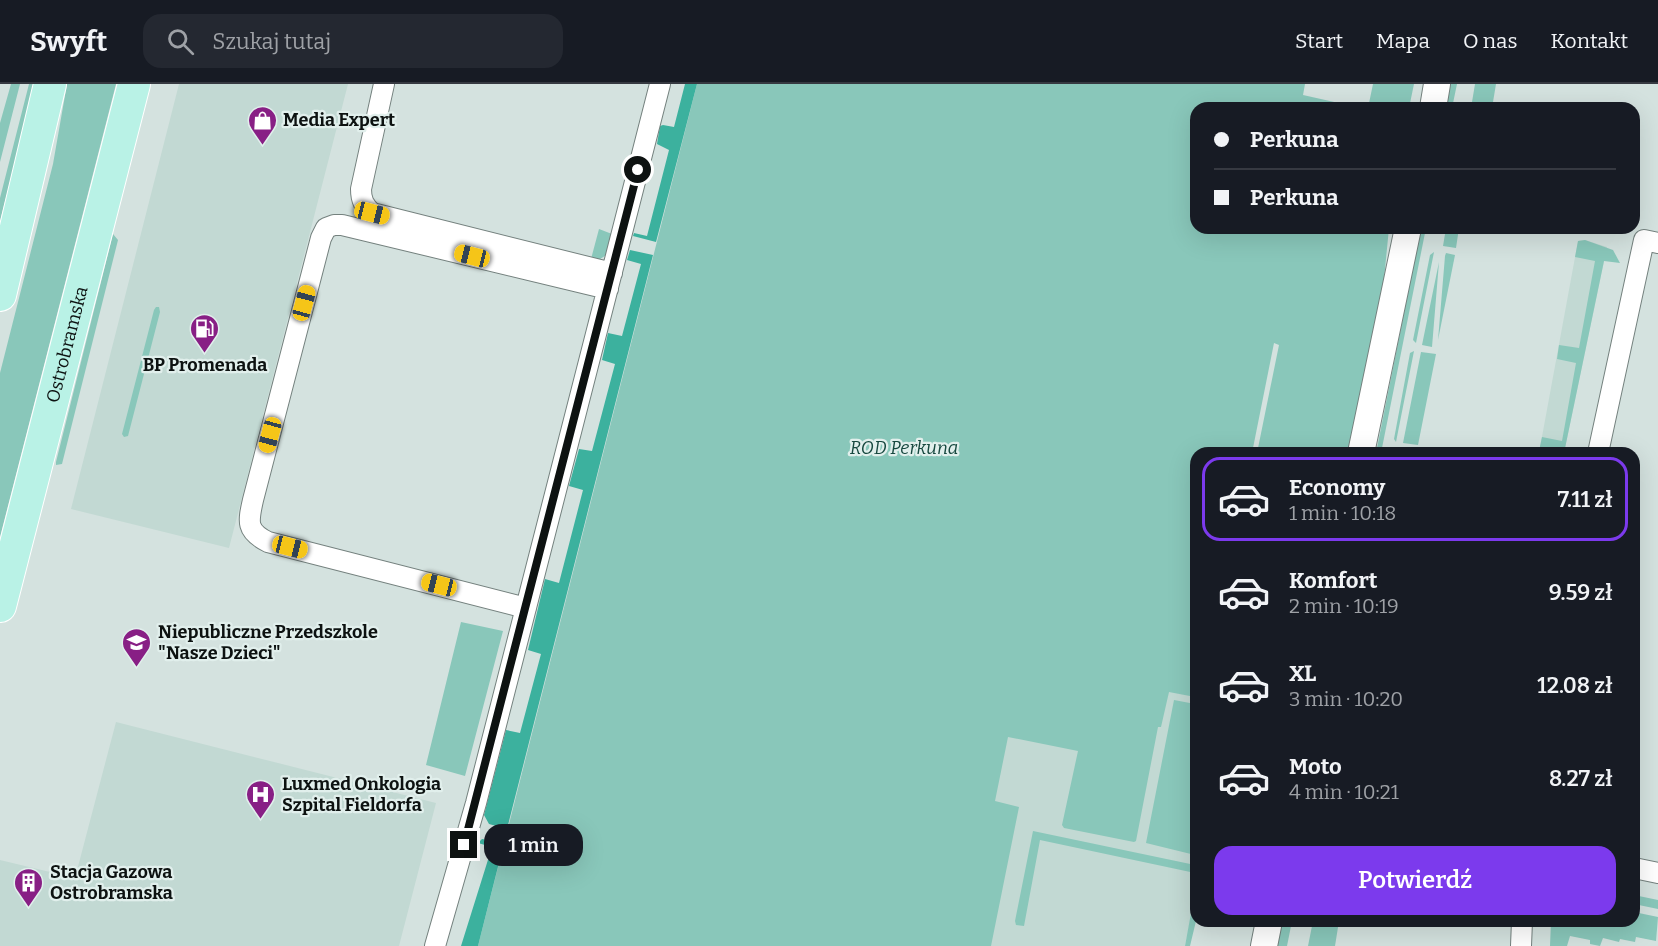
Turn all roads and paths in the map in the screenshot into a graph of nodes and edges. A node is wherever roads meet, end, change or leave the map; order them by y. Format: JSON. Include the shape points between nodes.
{"nodes":[{"id":1,"x":50,"y":84,"type":"edge"},
{"id":2,"x":134,"y":84,"type":"edge"},
{"id":3,"x":384,"y":84,"type":"edge"},
{"id":4,"x":660,"y":84,"type":"edge"},
{"id":5,"x":1437,"y":84,"type":"edge"},
{"id":6,"x":1434,"y":102,"type":"edge"},
{"id":7,"x":1407,"y":234,"type":"edge"},
{"id":8,"x":1658,"y":243,"type":"edge"},
{"id":9,"x":610,"y":281,"type":"junction"},
{"id":10,"x":0,"y":295,"type":"edge"},
{"id":11,"x":1362,"y":447,"type":"edge"},
{"id":12,"x":1599,"y":447,"type":"edge"},
{"id":13,"x":0,"y":606,"type":"edge"},
{"id":14,"x":526,"y":608,"type":"junction"},
{"id":15,"x":1640,"y":869,"type":"edge"},
{"id":16,"x":1658,"y":873,"type":"edge"},
{"id":17,"x":1268,"y":927,"type":"edge"},
{"id":18,"x":1522,"y":927,"type":"edge"},
{"id":19,"x":435,"y":946,"type":"edge"},
{"id":20,"x":1264,"y":946,"type":"edge"},
{"id":21,"x":1521,"y":946,"type":"edge"}],
"edges":[{"from":1,"to":10,"type":"main road"},
{"from":2,"to":13,"type":"main road","name":"Ostrobramska"},
{"from":3,"to":9,"type":"street","via":[[361,189],[365,207],[372,213]]},
{"from":4,"to":9,"type":"street"},
{"from":5,"to":6,"type":"street"},
{"from":7,"to":11,"type":"street"},
{"from":8,"to":12,"type":"street","via":[[1644,240]]},
{"from":9,"to":14,"type":"street"},
{"from":9,"to":14,"type":"street","via":[[342,225],[326,228],[253,500],[250,529],[268,542]]},
{"from":14,"to":19,"type":"street"},
{"from":15,"to":16,"type":"street"},
{"from":17,"to":20,"type":"street"},
{"from":18,"to":21,"type":"street"}]}
